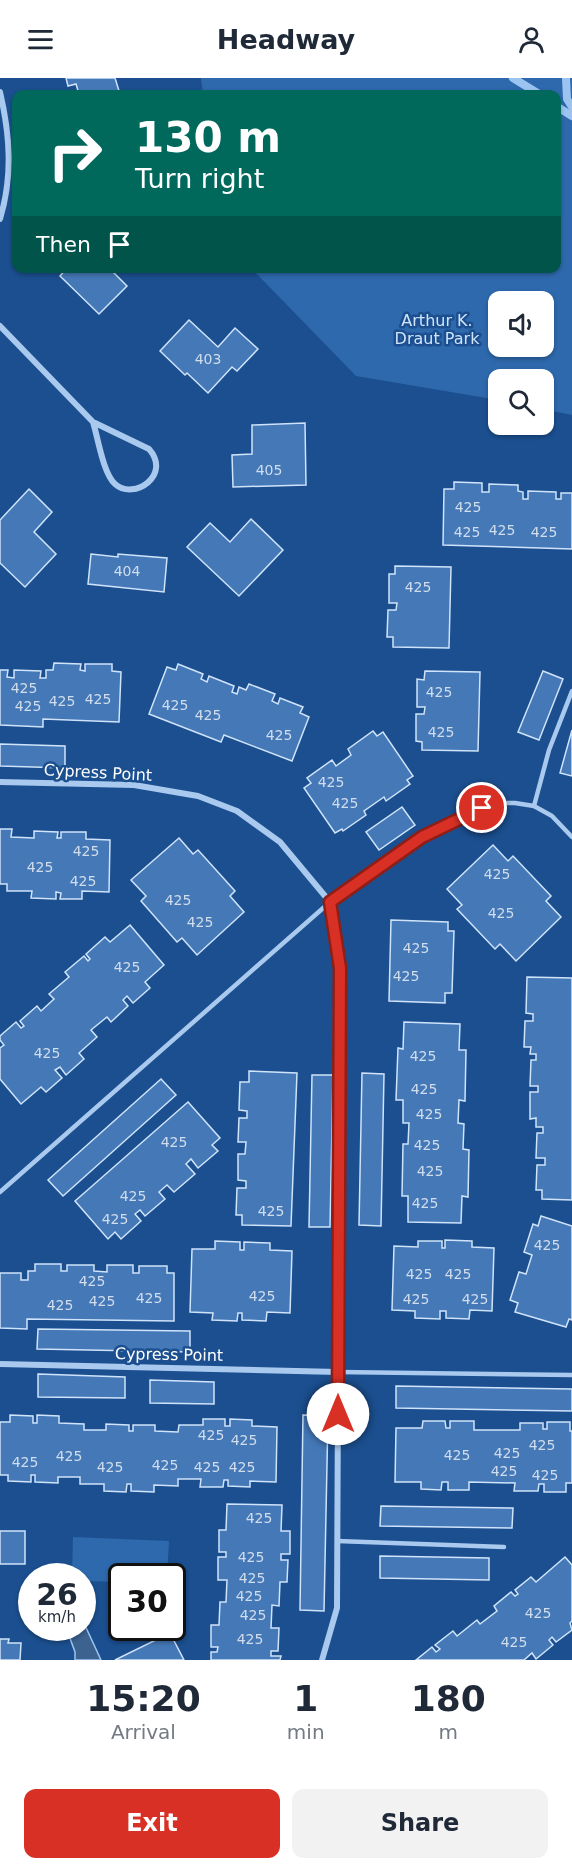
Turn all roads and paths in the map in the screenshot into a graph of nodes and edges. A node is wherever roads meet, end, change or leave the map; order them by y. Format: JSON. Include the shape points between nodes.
{"nodes":[{"id":1,"x":0,"y":92,"type":"edge"},
{"id":2,"x":0,"y":219,"type":"edge"},
{"id":3,"x":0,"y":326,"type":"edge"},
{"id":4,"x":93,"y":422,"type":"junction"},
{"id":5,"x":572,"y":691,"type":"edge"},
{"id":6,"x":0,"y":782,"type":"edge"},
{"id":7,"x":534,"y":806,"type":"junction"},
{"id":8,"x":572,"y":837,"type":"edge"},
{"id":9,"x":330,"y":902,"type":"junction"},
{"id":10,"x":0,"y":1192,"type":"edge"},
{"id":11,"x":0,"y":1364,"type":"edge"},
{"id":12,"x":338,"y":1372,"type":"junction"},
{"id":13,"x":572,"y":1375,"type":"edge"},
{"id":14,"x":337,"y":1541,"type":"junction"},
{"id":15,"x":504,"y":1547,"type":"dead end"},
{"id":16,"x":322,"y":1660,"type":"edge"}],
"edges":[{"from":1,"to":2,"type":"street","via":[[7,123],[9,179]]},
{"from":3,"to":4,"type":"street"},
{"from":4,"to":4,"type":"street","via":[[107,472],[115,484],[134,489],[153,478],[158,466],[149,449]]},
{"from":5,"to":7,"type":"lane","via":[[549,750]]},
{"from":6,"to":9,"type":"street","name":"Cypress Point","via":[[134,785],[198,795],[237,811],[280,842]]},
{"from":7,"to":8,"type":"lane","via":[[552,816]]},
{"from":7,"to":9,"type":"lane","via":[[493,803],[470,812],[422,837]]},
{"from":9,"to":10,"type":"lane"},
{"from":9,"to":12,"type":"street","via":[[340,968]]},
{"from":11,"to":12,"type":"street","name":"Cypress Point"},
{"from":12,"to":13,"type":"lane"},
{"from":12,"to":14,"type":"street"},
{"from":14,"to":15,"type":"lane"},
{"from":14,"to":16,"type":"street","via":[[337,1608]]}]}
